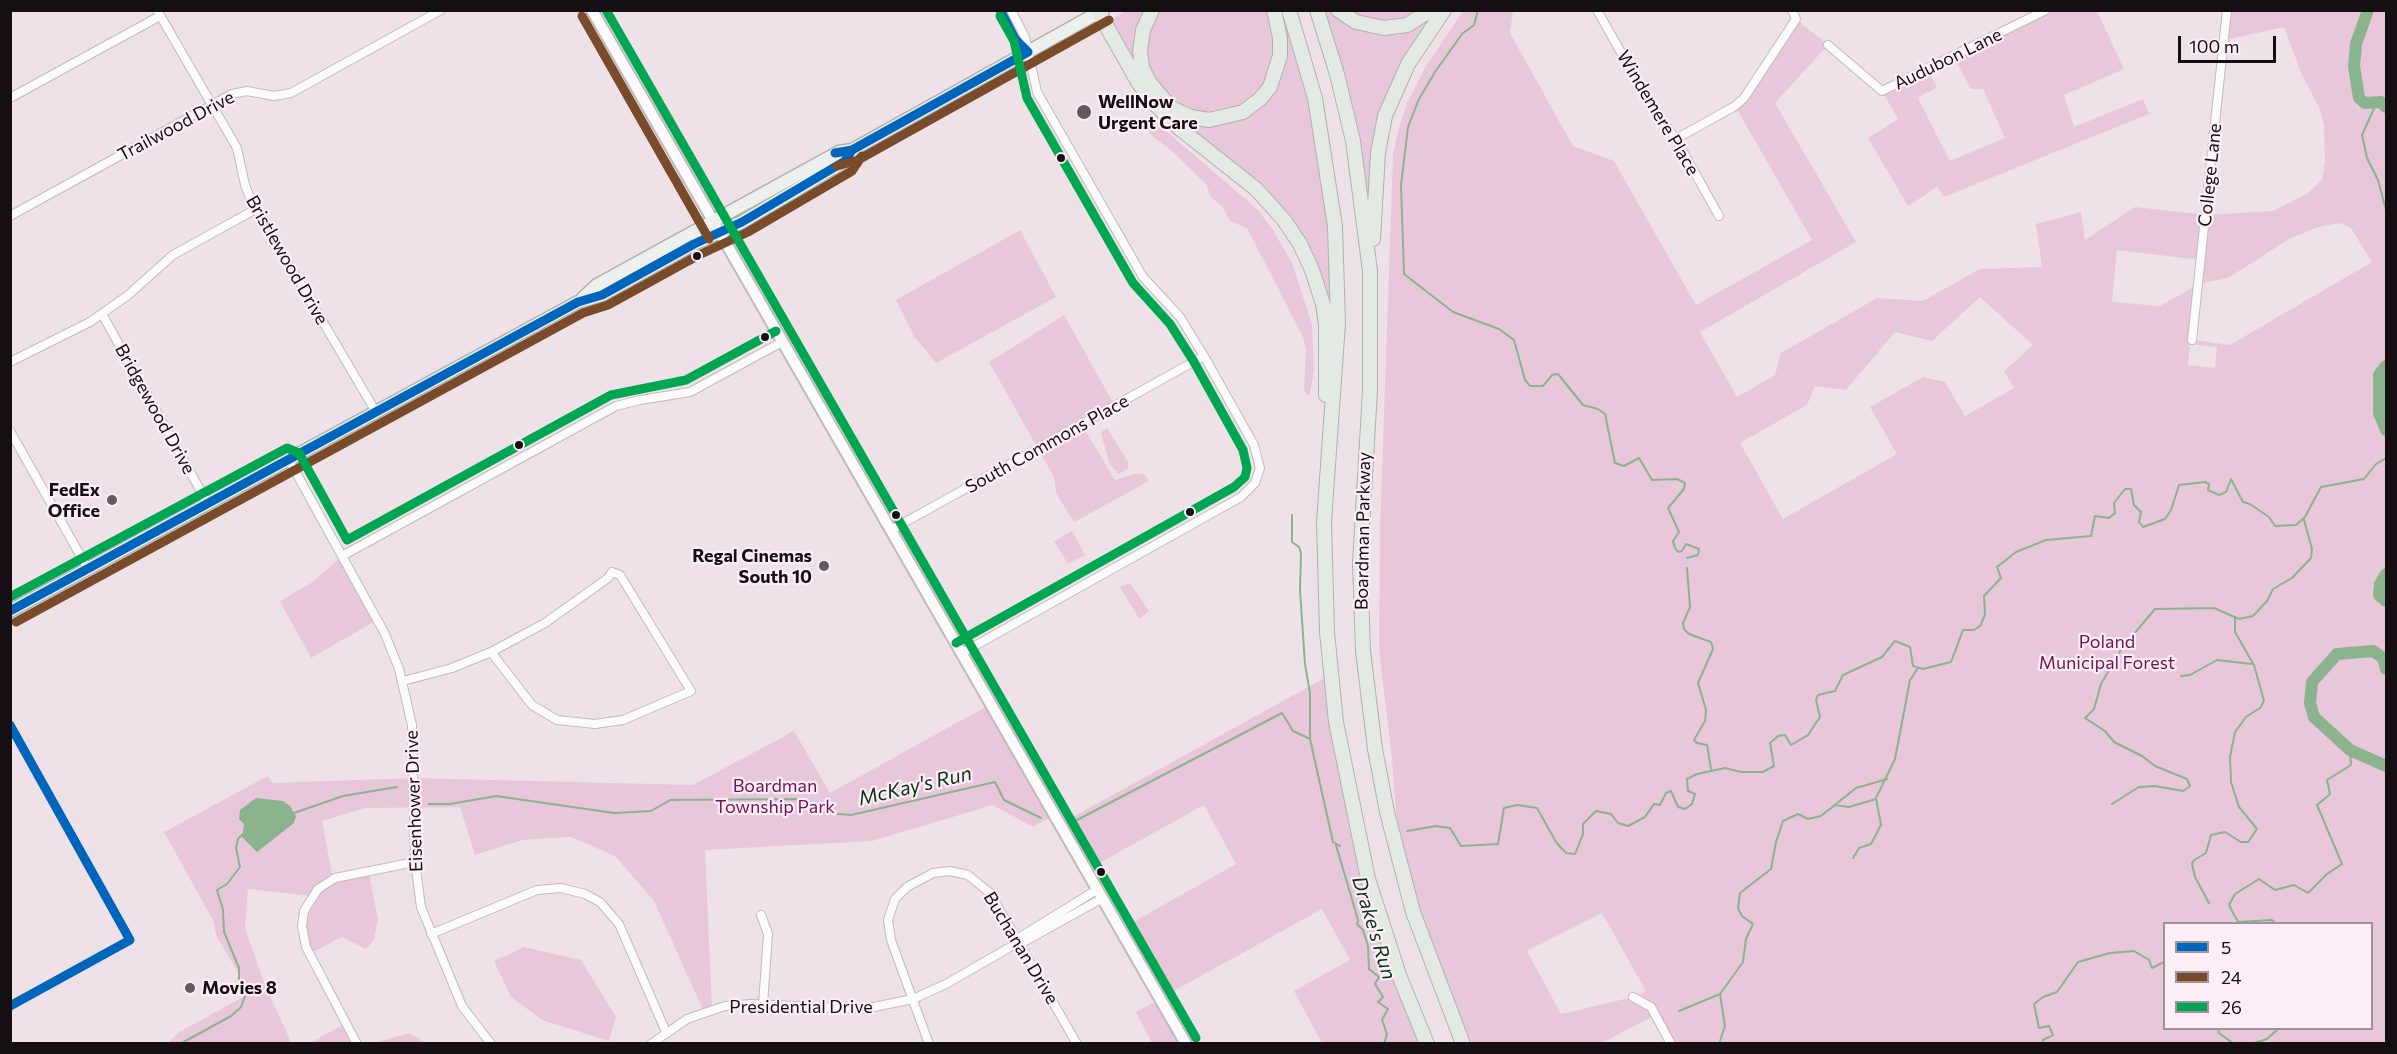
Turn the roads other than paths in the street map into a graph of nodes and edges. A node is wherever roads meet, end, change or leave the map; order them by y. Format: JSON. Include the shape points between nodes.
{"nodes":[{"id":1,"x":441,"y":10,"type":"edge"},
{"id":2,"x":592,"y":10,"type":"edge"},
{"id":3,"x":1000,"y":10,"type":"edge"},
{"id":4,"x":1011,"y":10,"type":"edge"},
{"id":5,"x":1152,"y":10,"type":"edge"},
{"id":6,"x":1274,"y":10,"type":"edge"},
{"id":7,"x":1289,"y":10,"type":"edge"},
{"id":8,"x":1317,"y":10,"type":"edge"},
{"id":9,"x":1338,"y":10,"type":"edge"},
{"id":10,"x":1431,"y":10,"type":"edge"},
{"id":11,"x":1444,"y":10,"type":"edge"},
{"id":12,"x":1597,"y":10,"type":"edge"},
{"id":13,"x":1792,"y":10,"type":"edge"},
{"id":14,"x":2046,"y":10,"type":"edge"},
{"id":15,"x":2227,"y":10,"type":"edge"},
{"id":16,"x":1101,"y":12,"type":"edge"},
{"id":17,"x":159,"y":13,"type":"edge"},
{"id":18,"x":1828,"y":45,"type":"dead end"},
{"id":19,"x":1028,"y":52,"type":"junction"},
{"id":20,"x":10,"y":98,"type":"edge"},
{"id":21,"x":212,"y":105,"type":"junction"},
{"id":22,"x":1676,"y":139,"type":"junction"},
{"id":23,"x":256,"y":209,"type":"junction"},
{"id":24,"x":10,"y":216,"type":"edge"},
{"id":25,"x":1719,"y":216,"type":"dead end"},
{"id":26,"x":716,"y":227,"type":"junction"},
{"id":27,"x":1370,"y":271,"type":"junction"},
{"id":28,"x":102,"y":314,"type":"junction"},
{"id":29,"x":2192,"y":340,"type":"dead end"},
{"id":30,"x":782,"y":342,"type":"junction"},
{"id":31,"x":1204,"y":356,"type":"junction"},
{"id":32,"x":10,"y":362,"type":"edge"},
{"id":33,"x":376,"y":412,"type":"junction"},
{"id":34,"x":10,"y":431,"type":"edge"},
{"id":35,"x":289,"y":460,"type":"junction"},
{"id":36,"x":1325,"y":487,"type":"junction"},
{"id":37,"x":208,"y":504,"type":"junction"},
{"id":38,"x":891,"y":530,"type":"junction"},
{"id":39,"x":342,"y":556,"type":"junction"},
{"id":40,"x":88,"y":569,"type":"junction"},
{"id":41,"x":10,"y":611,"type":"edge"},
{"id":42,"x":491,"y":652,"type":"junction"},
{"id":43,"x":962,"y":653,"type":"junction"},
{"id":44,"x":403,"y":681,"type":"junction"},
{"id":45,"x":415,"y":862,"type":"junction"},
{"id":46,"x":1100,"y":894,"type":"junction"},
{"id":47,"x":761,"y":915,"type":"dead end"},
{"id":48,"x":431,"y":934,"type":"junction"},
{"id":49,"x":1019,"y":941,"type":"junction"},
{"id":50,"x":1634,"y":997,"type":"dead end"},
{"id":51,"x":913,"y":999,"type":"junction"},
{"id":52,"x":763,"y":1004,"type":"junction"},
{"id":53,"x":666,"y":1032,"type":"junction"},
{"id":54,"x":357,"y":1044,"type":"edge"},
{"id":55,"x":491,"y":1044,"type":"edge"},
{"id":56,"x":651,"y":1044,"type":"edge"},
{"id":57,"x":929,"y":1044,"type":"edge"},
{"id":58,"x":1077,"y":1044,"type":"edge"},
{"id":59,"x":1186,"y":1044,"type":"edge"},
{"id":60,"x":1427,"y":1044,"type":"edge"},
{"id":61,"x":1463,"y":1044,"type":"edge"},
{"id":62,"x":1671,"y":1044,"type":"edge"}],
"edges":[{"from":1,"to":21,"type":"street","name":"Trailwood Drive","via":[[291,93],[274,96],[242,92]]},
{"from":2,"to":26,"type":"main road"},
{"from":3,"to":19,"type":"street","via":[[1015,39]]},
{"from":4,"to":19,"type":"street"},
{"from":5,"to":6,"type":"highway","via":[[1143,30],[1140,51],[1148,80],[1171,108],[1209,120],[1243,112],[1270,87],[1280,56]]},
{"from":7,"to":36,"type":"highway","name":"Boardman Parkway","via":[[1315,98],[1335,226],[1338,324]]},
{"from":8,"to":27,"type":"highway","name":"Boardman Parkway","via":[[1353,141]]},
{"from":9,"to":10,"type":"highway","via":[[1356,22],[1384,28],[1407,25]]},
{"from":11,"to":27,"type":"highway","via":[[1404,72],[1385,116],[1378,153]]},
{"from":12,"to":22,"type":"street","name":"Windemere Place","via":[[1654,111]]},
{"from":13,"to":22,"type":"street","via":[[1796,19],[1744,98]]},
{"from":14,"to":18,"type":"street","name":"Audubon Lane","via":[[1882,91]]},
{"from":15,"to":29,"type":"street","name":"College Lane"},
{"from":16,"to":19,"type":"main road"},
{"from":16,"to":36,"type":"highway","via":[[1153,102],[1273,207],[1307,258],[1326,325]]},
{"from":17,"to":20,"type":"street"},
{"from":17,"to":21,"type":"street","name":"Bristlewood Drive"},
{"from":19,"to":26,"type":"main road","via":[[852,150],[846,161],[742,222]]},
{"from":19,"to":31,"type":"street","via":[[1037,92],[1143,278],[1176,312]]},
{"from":21,"to":23,"type":"street","name":"Bristlewood Drive","via":[[238,152],[245,185]]},
{"from":21,"to":24,"type":"street","name":"Trailwood Drive"},
{"from":22,"to":25,"type":"street","name":"Windemere Place"},
{"from":23,"to":28,"type":"street","via":[[173,255]]},
{"from":23,"to":33,"type":"street","name":"Bristlewood Drive"},
{"from":26,"to":30,"type":"main road"},
{"from":26,"to":33,"type":"main road","via":[[602,295],[578,302]]},
{"from":27,"to":61,"type":"highway","name":"Boardman Parkway","via":[[1370,390],[1360,563],[1368,697],[1379,771],[1400,865],[1426,950]]},
{"from":28,"to":32,"type":"street"},
{"from":28,"to":37,"type":"street","name":"Bridgewood Drive"},
{"from":30,"to":38,"type":"main road"},
{"from":30,"to":39,"type":"street","via":[[690,392],[616,406]]},
{"from":31,"to":38,"type":"street","name":"South Commons Place"},
{"from":31,"to":43,"type":"street","via":[[1258,454],[1260,468],[1252,488]]},
{"from":33,"to":35,"type":"main road"},
{"from":34,"to":40,"type":"street"},
{"from":35,"to":37,"type":"main road"},
{"from":35,"to":39,"type":"street","name":"Eisenhower Drive"},
{"from":36,"to":60,"type":"highway","name":"Boardman Parkway","via":[[1327,632],[1343,765],[1376,905]]},
{"from":37,"to":40,"type":"main road"},
{"from":38,"to":43,"type":"main road"},
{"from":39,"to":44,"type":"street","name":"Eisenhower Drive","via":[[385,634]]},
{"from":40,"to":41,"type":"main road"},
{"from":42,"to":42,"type":"street","via":[[545,623],[615,572],[691,692],[623,720],[566,723],[532,705]]},
{"from":42,"to":44,"type":"street"},
{"from":43,"to":46,"type":"main road"},
{"from":44,"to":45,"type":"street","name":"Eisenhower Drive","via":[[414,748]]},
{"from":45,"to":48,"type":"street","name":"Eisenhower Drive","via":[[419,901]]},
{"from":45,"to":54,"type":"street","via":[[334,878],[318,889],[304,911],[306,947]]},
{"from":46,"to":49,"type":"street","name":"Presidential Drive"},
{"from":46,"to":59,"type":"main road"},
{"from":47,"to":52,"type":"street","via":[[768,934]]},
{"from":48,"to":53,"type":"street","via":[[537,890],[561,888],[585,894],[600,902],[619,924]]},
{"from":48,"to":55,"type":"street","name":"Eisenhower Drive","via":[[462,1006]]},
{"from":49,"to":51,"type":"street","name":"Presidential Drive"},
{"from":49,"to":51,"type":"street","name":"Buchanan Drive","via":[[978,880],[950,871],[916,881],[895,899],[888,920],[891,940]]},
{"from":49,"to":58,"type":"street","name":"Buchanan Drive"},
{"from":50,"to":62,"type":"street","via":[[1650,1007]]},
{"from":51,"to":52,"type":"street","name":"Presidential Drive","via":[[842,1010]]},
{"from":51,"to":57,"type":"street","name":"Buchanan Drive"},
{"from":52,"to":53,"type":"street","name":"Presidential Drive","via":[[712,1009],[687,1018]]},
{"from":53,"to":56,"type":"street","name":"Presidential Drive"}]}
